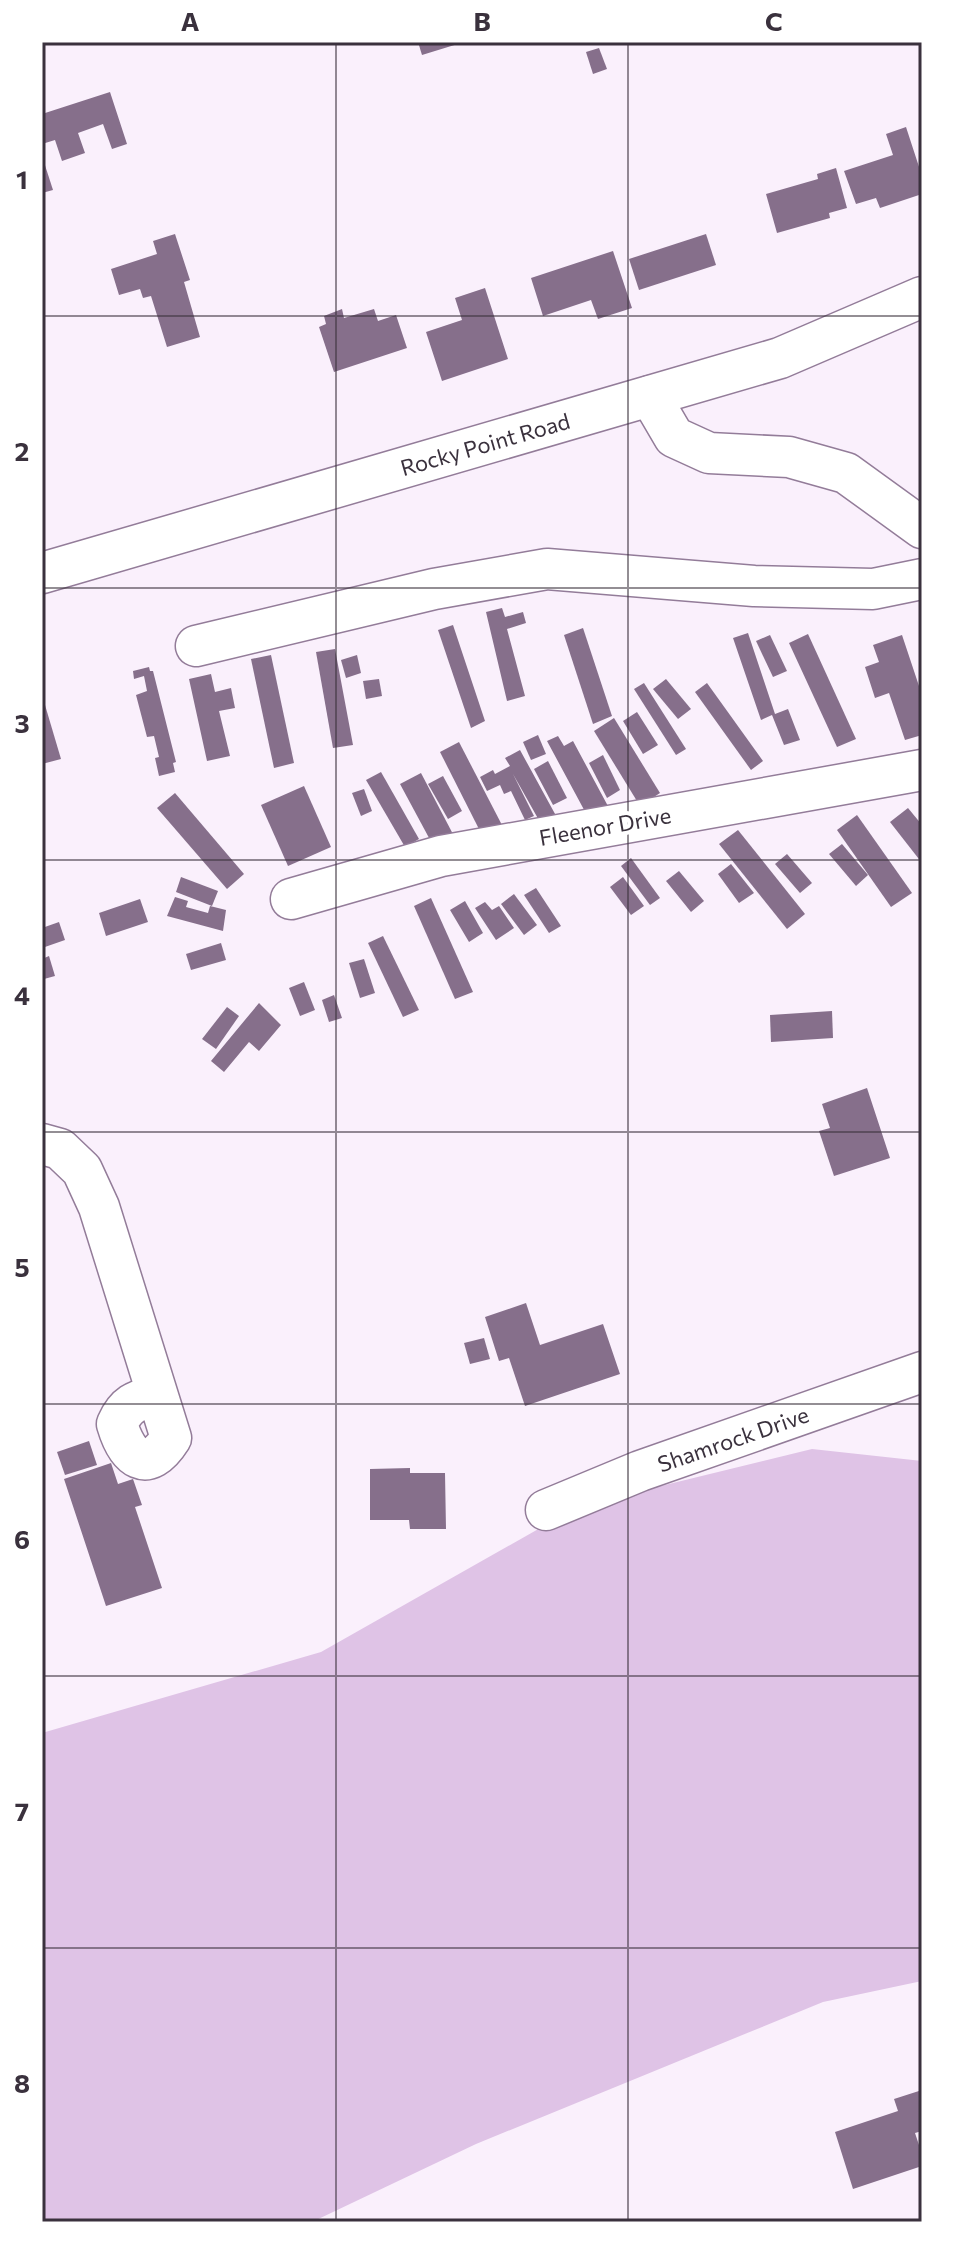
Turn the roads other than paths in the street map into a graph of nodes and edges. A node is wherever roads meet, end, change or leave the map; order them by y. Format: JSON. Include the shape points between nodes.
{"nodes":[{"id":1,"x":922,"y":297,"type":"edge"},
{"id":2,"x":650,"y":396,"type":"junction"},
{"id":3,"x":922,"y":528,"type":"edge"},
{"id":4,"x":42,"y":573,"type":"edge"},
{"id":5,"x":922,"y":579,"type":"edge"},
{"id":6,"x":196,"y":646,"type":"dead end"},
{"id":7,"x":922,"y":770,"type":"edge"},
{"id":8,"x":291,"y":899,"type":"dead end"},
{"id":9,"x":42,"y":1144,"type":"edge"},
{"id":10,"x":922,"y":1372,"type":"edge"},
{"id":11,"x":156,"y":1395,"type":"dead end"},
{"id":12,"x":546,"y":1510,"type":"dead end"}],
"edges":[{"from":1,"to":2,"type":"street","name":"Rocky Point Road","via":[[780,358]]},
{"from":2,"to":3,"type":"street","via":[[674,437],[709,453],[789,457],[846,473]]},
{"from":2,"to":4,"type":"street","name":"Rocky Point Road"},
{"from":5,"to":6,"type":"street","via":[[873,589],[814,588],[547,569],[434,589]]},
{"from":7,"to":8,"type":"street","name":"Fleenor Drive","via":[[441,856]]},
{"from":9,"to":11,"type":"street","via":[[60,1149],[82,1170],[99,1207]]},
{"from":10,"to":12,"type":"street","name":"Shamrock Drive","via":[[640,1471]]}]}
